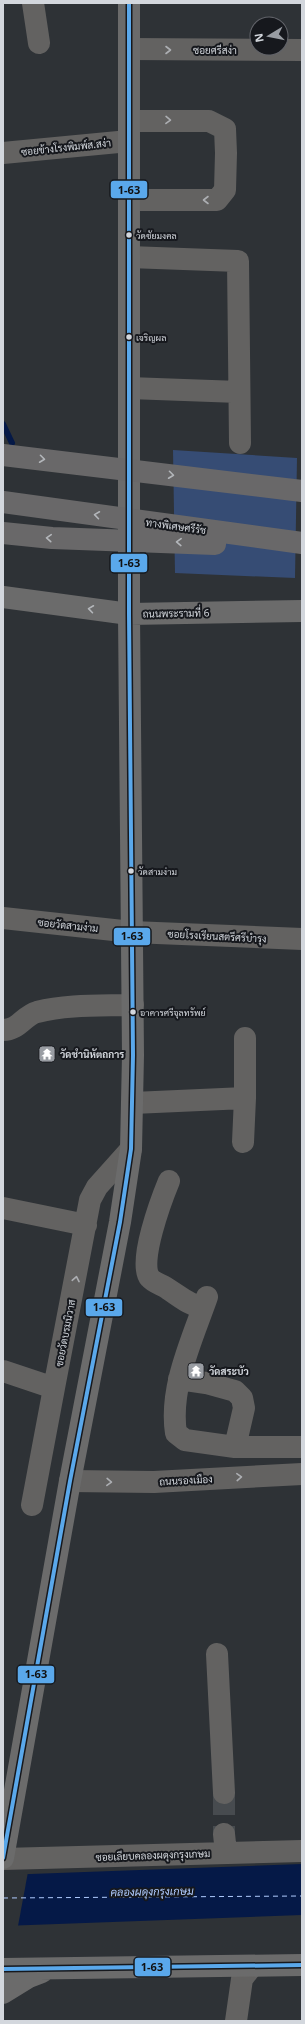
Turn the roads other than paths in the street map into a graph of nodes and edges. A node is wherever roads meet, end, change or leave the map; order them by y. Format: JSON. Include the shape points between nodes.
{"nodes":[{"id":1,"x":33,"y":3,"type":"edge"},
{"id":2,"x":129,"y":3,"type":"edge"},
{"id":3,"x":39,"y":43,"type":"dead end"},
{"id":4,"x":129,"y":49,"type":"junction"},
{"id":5,"x":302,"y":50,"type":"edge"},
{"id":6,"x":129,"y":131,"type":"junction"},
{"id":7,"x":3,"y":154,"type":"edge"},
{"id":8,"x":129,"y":200,"type":"junction"},
{"id":9,"x":129,"y":257,"type":"junction"},
{"id":10,"x":129,"y":388,"type":"junction"},
{"id":11,"x":239,"y":392,"type":"junction"},
{"id":12,"x":240,"y":443,"type":"dead end"},
{"id":13,"x":3,"y":455,"type":"edge"},
{"id":14,"x":302,"y":491,"type":"edge"},
{"id":15,"x":3,"y":502,"type":"edge"},
{"id":16,"x":3,"y":533,"type":"edge"},
{"id":17,"x":302,"y":543,"type":"edge"},
{"id":18,"x":302,"y":547,"type":"edge"},
{"id":19,"x":3,"y":597,"type":"edge"},
{"id":20,"x":302,"y":610,"type":"edge"},
{"id":21,"x":129,"y":614,"type":"junction"},
{"id":22,"x":3,"y":918,"type":"edge"},
{"id":23,"x":132,"y":932,"type":"junction"},
{"id":24,"x":302,"y":939,"type":"edge"},
{"id":25,"x":133,"y":1005,"type":"junction"},
{"id":26,"x":3,"y":1030,"type":"edge"},
{"id":27,"x":245,"y":1038,"type":"dead end"},
{"id":28,"x":245,"y":1098,"type":"junction"},
{"id":29,"x":133,"y":1104,"type":"junction"},
{"id":30,"x":243,"y":1142,"type":"dead end"},
{"id":31,"x":131,"y":1148,"type":"junction"},
{"id":32,"x":169,"y":1181,"type":"dead end"},
{"id":33,"x":3,"y":1208,"type":"edge"},
{"id":34,"x":86,"y":1225,"type":"junction"},
{"id":35,"x":3,"y":1371,"type":"edge"},
{"id":36,"x":179,"y":1380,"type":"junction"},
{"id":37,"x":54,"y":1388,"type":"junction"},
{"id":38,"x":235,"y":1447,"type":"junction"},
{"id":39,"x":302,"y":1447,"type":"edge"},
{"id":40,"x":302,"y":1474,"type":"edge"},
{"id":41,"x":70,"y":1481,"type":"junction"},
{"id":42,"x":32,"y":1505,"type":"dead end"},
{"id":43,"x":217,"y":1654,"type":"dead end"},
{"id":44,"x":224,"y":1793,"type":"tunnel mouth"},
{"id":45,"x":302,"y":1851,"type":"edge"},
{"id":46,"x":3,"y":1858,"type":"edge"},
{"id":47,"x":302,"y":1965,"type":"edge"},
{"id":48,"x":252,"y":1966,"type":"junction"},
{"id":49,"x":3,"y":1969,"type":"edge"},
{"id":50,"x":50,"y":1969,"type":"junction"},
{"id":51,"x":3,"y":1993,"type":"edge"},
{"id":52,"x":236,"y":2021,"type":"edge"}],
"edges":[{"from":1,"to":3,"type":"street"},
{"from":2,"to":4,"type":"main road"},
{"from":4,"to":5,"type":"street","name":"ซอยศรีสง่า","one_way":true},
{"from":4,"to":6,"type":"main road"},
{"from":6,"to":7,"type":"street","name":"ซอยข้างโรงพิมพ์ส.สง่า"},
{"from":6,"to":8,"type":"main road"},
{"from":6,"to":8,"type":"street","name":"ซอยข้างโรงพิมพ์ส.สง่า","one_way":true,"via":[[209,121],[224,129],[226,153],[225,190],[217,200]]},
{"from":8,"to":9,"type":"main road"},
{"from":9,"to":10,"type":"main road"},
{"from":9,"to":11,"type":"street","via":[[238,261]]},
{"from":10,"to":11,"type":"street"},
{"from":10,"to":21,"type":"main road"},
{"from":11,"to":12,"type":"street"},
{"from":13,"to":14,"type":"highway","one_way":true,"bridge":true},
{"from":17,"to":15,"type":"highway","name":"ทางพิเศษศรีรัช","one_way":true,"bridge":true},
{"from":18,"to":16,"type":"highway","one_way":true,"bridge":true,"via":[[52,538]]},
{"from":21,"to":19,"type":"main road","name":"ถนนพระรามที่ 6","one_way":true},
{"from":20,"to":21,"type":"main road","name":"ถนนพระรามที่ 6"},
{"from":21,"to":23,"type":"main road"},
{"from":22,"to":23,"type":"street","name":"ซอยวัดสามง่าม"},
{"from":23,"to":24,"type":"street","name":"ซอยโรงเรียนสตรีศรีบำรุง"},
{"from":23,"to":25,"type":"main road"},
{"from":25,"to":26,"type":"street","via":[[56,1008],[29,1015],[19,1026]]},
{"from":25,"to":29,"type":"main road"},
{"from":27,"to":28,"type":"street"},
{"from":28,"to":29,"type":"street"},
{"from":28,"to":30,"type":"street"},
{"from":29,"to":31,"type":"main road"},
{"from":31,"to":34,"type":"street","name":"ซอยวัดบรมนิวาส","via":[[97,1187],[90,1200]]},
{"from":31,"to":41,"type":"main road","via":[[128,1176]]},
{"from":32,"to":36,"type":"street","via":[[156,1218],[146,1270],[150,1278],[187,1302],[205,1302]]},
{"from":33,"to":34,"type":"street"},
{"from":37,"to":34,"type":"street","name":"ซอยวัดบรมนิวาส","one_way":true},
{"from":35,"to":37,"type":"street"},
{"from":36,"to":38,"type":"street","via":[[174,1419],[176,1434],[185,1440]]},
{"from":36,"to":38,"type":"street","via":[[206,1383],[235,1391],[242,1398],[244,1408]]},
{"from":37,"to":42,"type":"street","name":"ซอยวัดบรมนิวาส"},
{"from":38,"to":39,"type":"street"},
{"from":41,"to":40,"type":"street","name":"ถนนรองเมือง","one_way":true,"via":[[154,1482]]},
{"from":41,"to":46,"type":"main road"},
{"from":43,"to":44,"type":"street"},
{"from":45,"to":46,"type":"street","name":"ซอยเลียบคลองผดุงกรุงเกษม","via":[[225,1843],[37,1858]]},
{"from":47,"to":48,"type":"main road"},
{"from":48,"to":50,"type":"main road"},
{"from":48,"to":52,"type":"street","via":[[242,1979]]},
{"from":49,"to":50,"type":"main road"},
{"from":50,"to":51,"type":"main road","via":[[28,1977]]}]}
